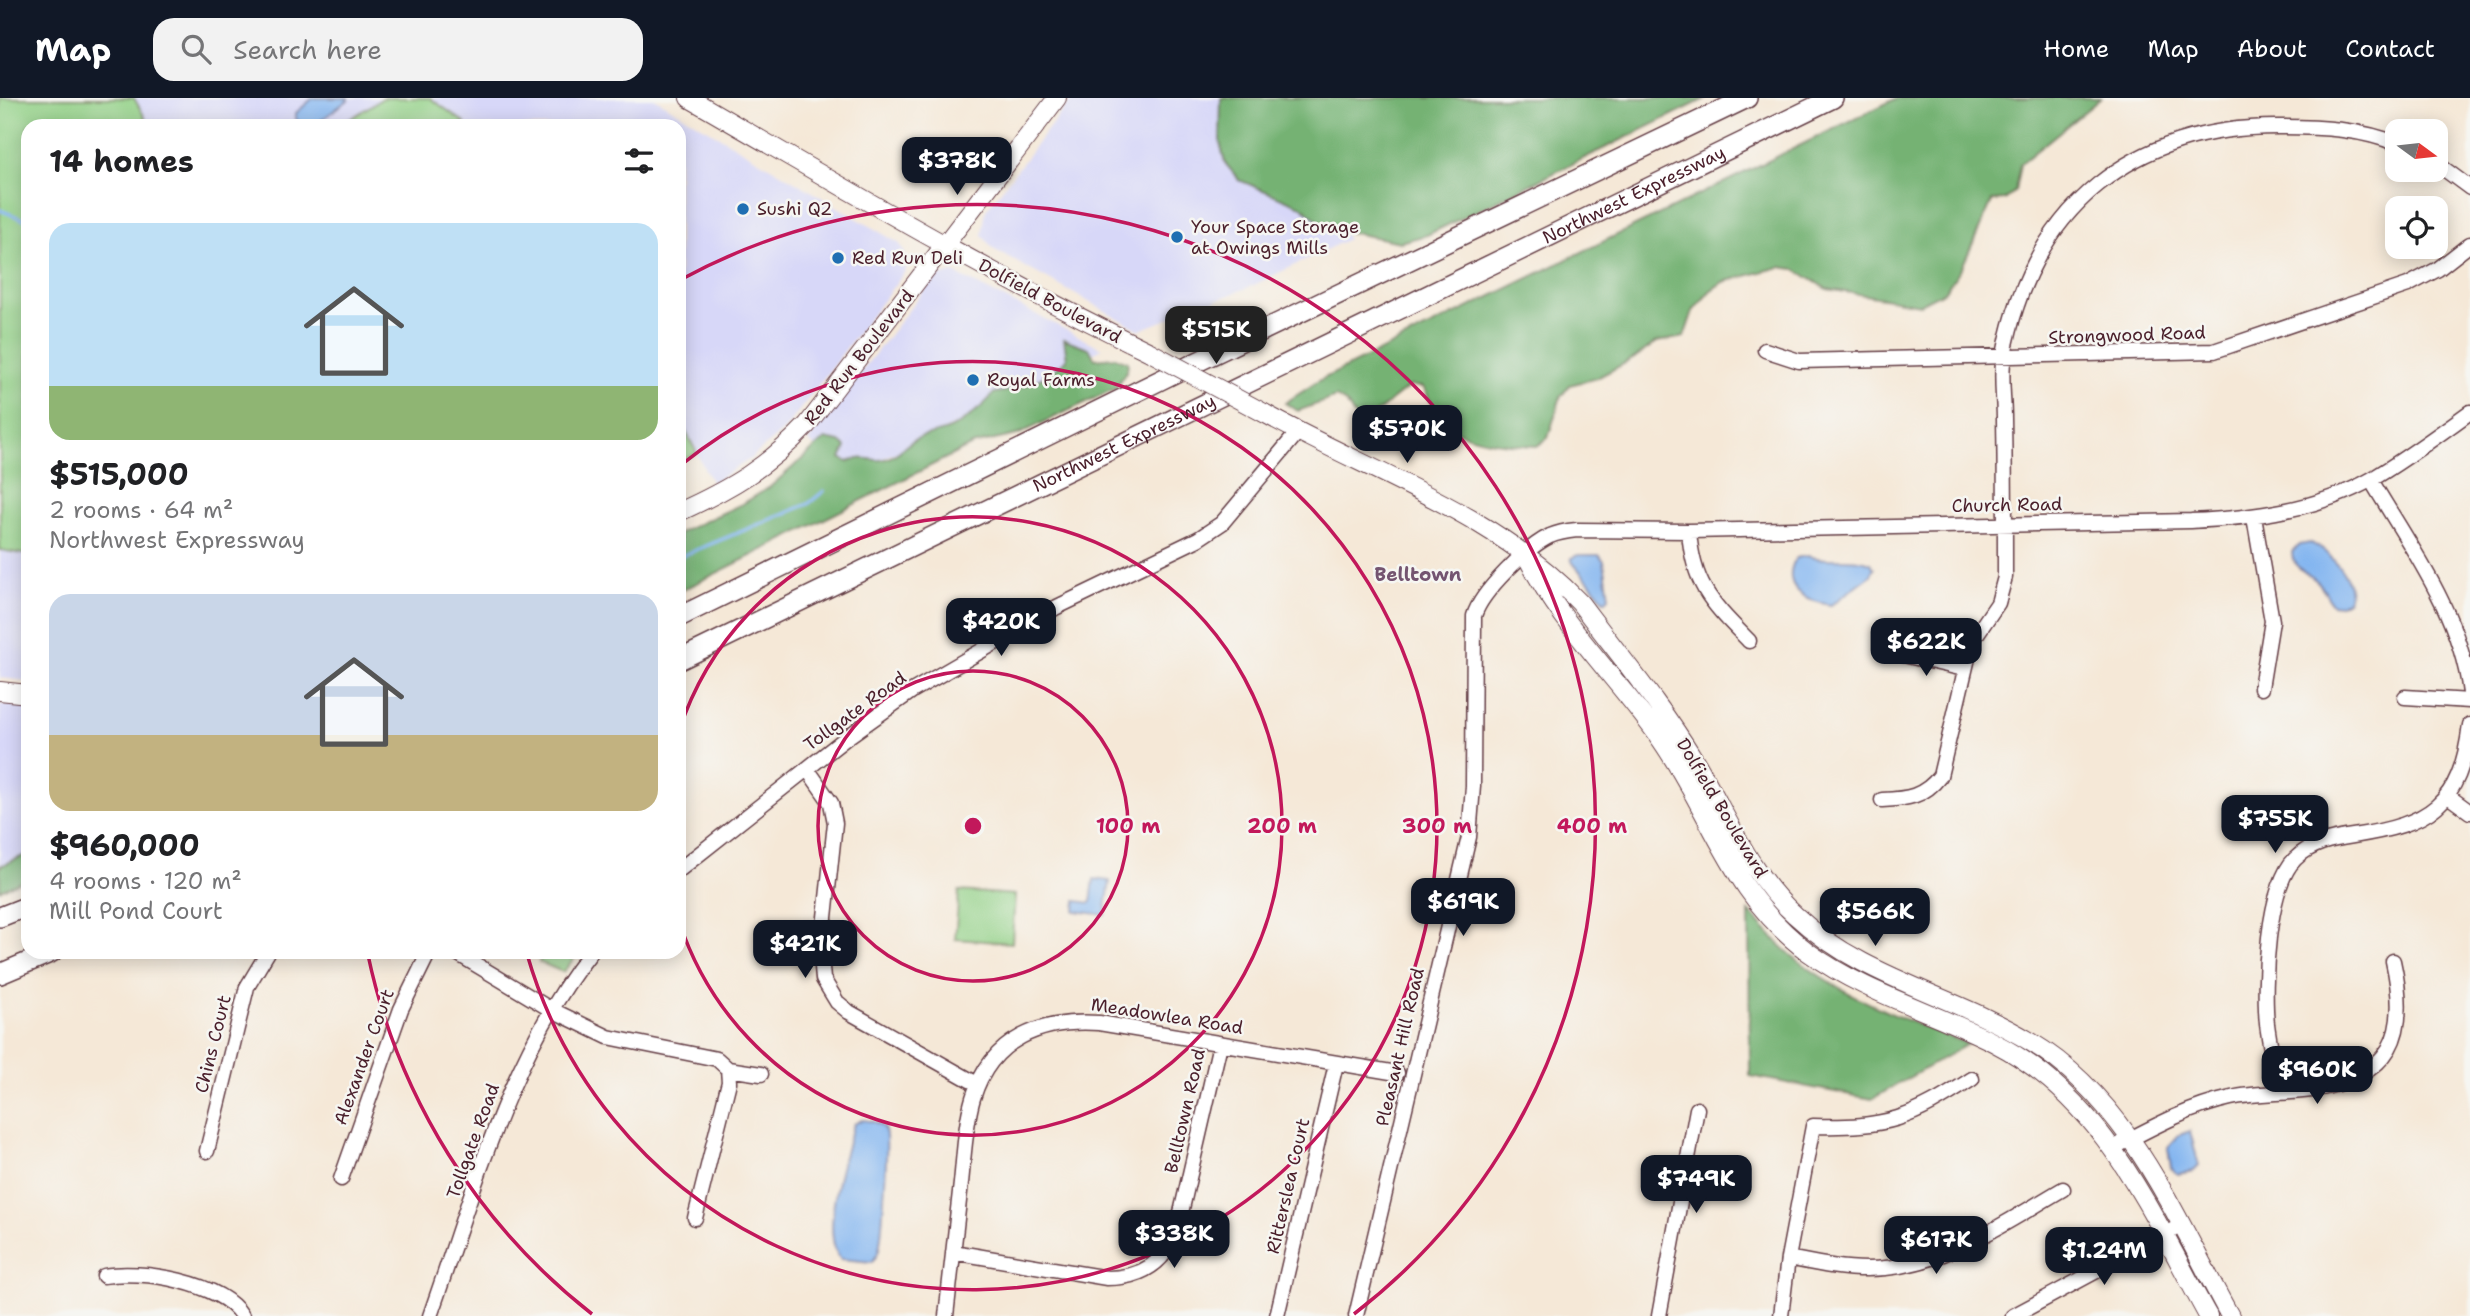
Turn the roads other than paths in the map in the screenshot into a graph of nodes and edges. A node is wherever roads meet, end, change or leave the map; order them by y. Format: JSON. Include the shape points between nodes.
{"nodes":[{"id":1,"x":689,"y":98,"type":"edge"},
{"id":2,"x":1057,"y":98,"type":"edge"},
{"id":3,"x":1747,"y":98,"type":"edge"},
{"id":4,"x":1833,"y":98,"type":"edge"},
{"id":5,"x":2385,"y":141,"type":"edge"},
{"id":6,"x":2448,"y":172,"type":"edge"},
{"id":7,"x":2470,"y":188,"type":"edge"},
{"id":8,"x":944,"y":244,"type":"junction"},
{"id":9,"x":2470,"y":244,"type":"edge"},
{"id":10,"x":1765,"y":350,"type":"dead end"},
{"id":11,"x":2003,"y":358,"type":"junction"},
{"id":12,"x":2470,"y":412,"type":"edge"},
{"id":13,"x":1298,"y":432,"type":"junction"},
{"id":14,"x":2371,"y":480,"type":"junction"},
{"id":15,"x":686,"y":509,"type":"edge"},
{"id":16,"x":2254,"y":517,"type":"junction"},
{"id":17,"x":2005,"y":524,"type":"junction"},
{"id":18,"x":1689,"y":531,"type":"junction"},
{"id":19,"x":1526,"y":555,"type":"junction"},
{"id":20,"x":686,"y":614,"type":"edge"},
{"id":21,"x":1749,"y":641,"type":"dead end"},
{"id":22,"x":1895,"y":653,"type":"dead end"},
{"id":23,"x":686,"y":657,"type":"edge"},
{"id":24,"x":1964,"y":669,"type":"junction"},
{"id":25,"x":2261,"y":688,"type":"dead end"},
{"id":26,"x":0,"y":691,"type":"edge"},
{"id":27,"x":21,"y":693,"type":"edge"},
{"id":28,"x":2470,"y":693,"type":"edge"},
{"id":29,"x":2405,"y":697,"type":"dead end"},
{"id":30,"x":2470,"y":701,"type":"edge"},
{"id":31,"x":2470,"y":725,"type":"edge"},
{"id":32,"x":808,"y":770,"type":"junction"},
{"id":33,"x":2448,"y":796,"type":"junction"},
{"id":34,"x":1882,"y":800,"type":"dead end"},
{"id":35,"x":2470,"y":812,"type":"edge"},
{"id":36,"x":686,"y":865,"type":"edge"},
{"id":37,"x":21,"y":909,"type":"edge"},
{"id":38,"x":0,"y":917,"type":"edge"},
{"id":39,"x":35,"y":959,"type":"edge"},
{"id":40,"x":264,"y":959,"type":"edge"},
{"id":41,"x":426,"y":959,"type":"edge"},
{"id":42,"x":467,"y":959,"type":"edge"},
{"id":43,"x":586,"y":959,"type":"edge"},
{"id":44,"x":2393,"y":961,"type":"dead end"},
{"id":45,"x":0,"y":974,"type":"edge"},
{"id":46,"x":550,"y":1009,"type":"junction"},
{"id":47,"x":1220,"y":1044,"type":"junction"},
{"id":48,"x":1336,"y":1064,"type":"junction"},
{"id":49,"x":728,"y":1069,"type":"junction"},
{"id":50,"x":1397,"y":1073,"type":"dead end"},
{"id":51,"x":761,"y":1074,"type":"dead end"},
{"id":52,"x":1972,"y":1080,"type":"dead end"},
{"id":53,"x":977,"y":1084,"type":"junction"},
{"id":54,"x":2279,"y":1092,"type":"junction"},
{"id":55,"x":1698,"y":1109,"type":"dead end"},
{"id":56,"x":2130,"y":1139,"type":"junction"},
{"id":57,"x":2113,"y":1148,"type":"junction"},
{"id":58,"x":207,"y":1151,"type":"dead end"},
{"id":59,"x":341,"y":1179,"type":"dead end"},
{"id":60,"x":2063,"y":1189,"type":"dead end"},
{"id":61,"x":695,"y":1218,"type":"dead end"},
{"id":62,"x":2180,"y":1226,"type":"junction"},
{"id":63,"x":2163,"y":1234,"type":"junction"},
{"id":64,"x":953,"y":1252,"type":"junction"},
{"id":65,"x":1788,"y":1258,"type":"junction"},
{"id":66,"x":104,"y":1276,"type":"dead end"},
{"id":67,"x":242,"y":1316,"type":"edge"},
{"id":68,"x":430,"y":1316,"type":"edge"},
{"id":69,"x":946,"y":1316,"type":"edge"},
{"id":70,"x":1277,"y":1316,"type":"edge"},
{"id":71,"x":1356,"y":1316,"type":"edge"},
{"id":72,"x":1659,"y":1316,"type":"edge"},
{"id":73,"x":1781,"y":1316,"type":"edge"},
{"id":74,"x":2013,"y":1316,"type":"edge"},
{"id":75,"x":2208,"y":1316,"type":"edge"},
{"id":76,"x":2230,"y":1316,"type":"edge"}],
"edges":[{"from":1,"to":8,"type":"main road","name":"Dolfield Boulevard"},
{"from":2,"to":8,"type":"main road","name":"Red Run Boulevard"},
{"from":3,"to":20,"type":"highway"},
{"from":4,"to":23,"type":"highway","name":"Northwest Expressway"},
{"from":5,"to":11,"type":"street","via":[[2337,129],[2259,127],[2180,139],[2134,160],[2093,189],[2044,246],[2019,298]]},
{"from":6,"to":7,"type":"street"},
{"from":8,"to":13,"type":"main road","name":"Dolfield Boulevard","bridge":true},
{"from":8,"to":15,"type":"main road","name":"Red Run Boulevard","via":[[807,425],[778,455],[746,480]]},
{"from":9,"to":11,"type":"street","name":"Strongwood Road","via":[[2408,285],[2214,351]]},
{"from":10,"to":11,"type":"street","name":"Strongwood Road","via":[[1800,361]]},
{"from":11,"to":17,"type":"street"},
{"from":12,"to":14,"type":"street","name":"Church Road"},
{"from":13,"to":19,"type":"main road","name":"Dolfield Boulevard","via":[[1470,517]]},
{"from":13,"to":32,"type":"street","name":"Tollgate Road","via":[[1249,494],[1214,528],[966,658],[876,716]]},
{"from":14,"to":16,"type":"street","name":"Church Road","via":[[2312,503]]},
{"from":14,"to":28,"type":"street","via":[[2451,619],[2463,651]]},
{"from":16,"to":17,"type":"street","name":"Church Road"},
{"from":16,"to":25,"type":"street","via":[[2272,621]]},
{"from":17,"to":18,"type":"street","name":"Church Road"},
{"from":17,"to":24,"type":"street","via":[[2003,591],[1972,642]]},
{"from":18,"to":19,"type":"street","name":"Church Road","via":[[1560,532]]},
{"from":18,"to":21,"type":"street","via":[[1691,558],[1703,592]]},
{"from":19,"to":56,"type":"main road","name":"Dolfield Boulevard","via":[[1580,603],[1655,700],[1747,857],[1786,907],[1848,956],[2033,1043],[2089,1088]]},
{"from":19,"to":57,"type":"main road","name":"Dolfield Boulevard","via":[[1550,595],[1662,742],[1745,888],[1781,928],[1839,972],[2025,1060],[2073,1099]]},
{"from":19,"to":71,"type":"street","name":"Pleasant Hill Road","via":[[1485,592],[1474,616],[1469,837]]},
{"from":22,"to":24,"type":"street"},
{"from":24,"to":34,"type":"street","via":[[1940,776],[1918,795]]},
{"from":26,"to":27,"type":"main road"},
{"from":29,"to":30,"type":"street"},
{"from":31,"to":33,"type":"street","via":[[2463,765]]},
{"from":32,"to":36,"type":"street","name":"Tollgate Road"},
{"from":32,"to":53,"type":"street","via":[[831,803],[835,823],[820,968],[828,990],[849,1012]]},
{"from":33,"to":35,"type":"street"},
{"from":33,"to":54,"type":"street","via":[[2432,812],[2393,830],[2313,845],[2295,858],[2285,873],[2274,910],[2266,1005]]},
{"from":37,"to":38,"type":"highway"},
{"from":39,"to":45,"type":"highway"},
{"from":40,"to":58,"type":"street","name":"Chins Court","via":[[247,987]]},
{"from":41,"to":59,"type":"street","name":"Alexander Court","via":[[401,1009]]},
{"from":42,"to":46,"type":"street"},
{"from":43,"to":46,"type":"street","name":"Tollgate Road"},
{"from":44,"to":54,"type":"street","via":[[2399,1028],[2388,1051],[2354,1076],[2332,1085]]},
{"from":46,"to":49,"type":"street","via":[[608,1037],[717,1059]]},
{"from":46,"to":68,"type":"street","name":"Tollgate Road","via":[[511,1091]]},
{"from":47,"to":48,"type":"street","name":"Meadowlea Road"},
{"from":47,"to":53,"type":"street","name":"Meadowlea Road","via":[[1099,1023],[1061,1022],[1025,1033],[1011,1043]]},
{"from":47,"to":64,"type":"street","name":"Belltown Road","via":[[1177,1230],[1154,1265],[1127,1278],[1107,1278]]},
{"from":48,"to":50,"type":"street","name":"Meadowlea Road"},
{"from":48,"to":70,"type":"street","name":"Ritterslea Court"},
{"from":49,"to":51,"type":"street"},
{"from":49,"to":61,"type":"street","via":[[729,1082]]},
{"from":52,"to":65,"type":"street","via":[[1897,1121],[1864,1127],[1813,1126]]},
{"from":53,"to":64,"type":"street","name":"Meadowlea Road"},
{"from":54,"to":56,"type":"street","via":[[2213,1102]]},
{"from":55,"to":72,"type":"street"},
{"from":56,"to":57,"type":"street"},
{"from":56,"to":62,"type":"main road","name":"Dolfield Boulevard"},
{"from":57,"to":63,"type":"main road","name":"Dolfield Boulevard"},
{"from":60,"to":65,"type":"street","via":[[1969,1243],[1913,1265],[1865,1269]]},
{"from":62,"to":63,"type":"street"},
{"from":62,"to":76,"type":"main road","name":"Dolfield Boulevard"},
{"from":63,"to":74,"type":"street"},
{"from":63,"to":75,"type":"main road","name":"Dolfield Boulevard"},
{"from":64,"to":69,"type":"street","name":"Meadowlea Road"},
{"from":65,"to":73,"type":"street"},
{"from":66,"to":67,"type":"street","via":[[136,1274],[201,1287],[231,1301]]}]}
